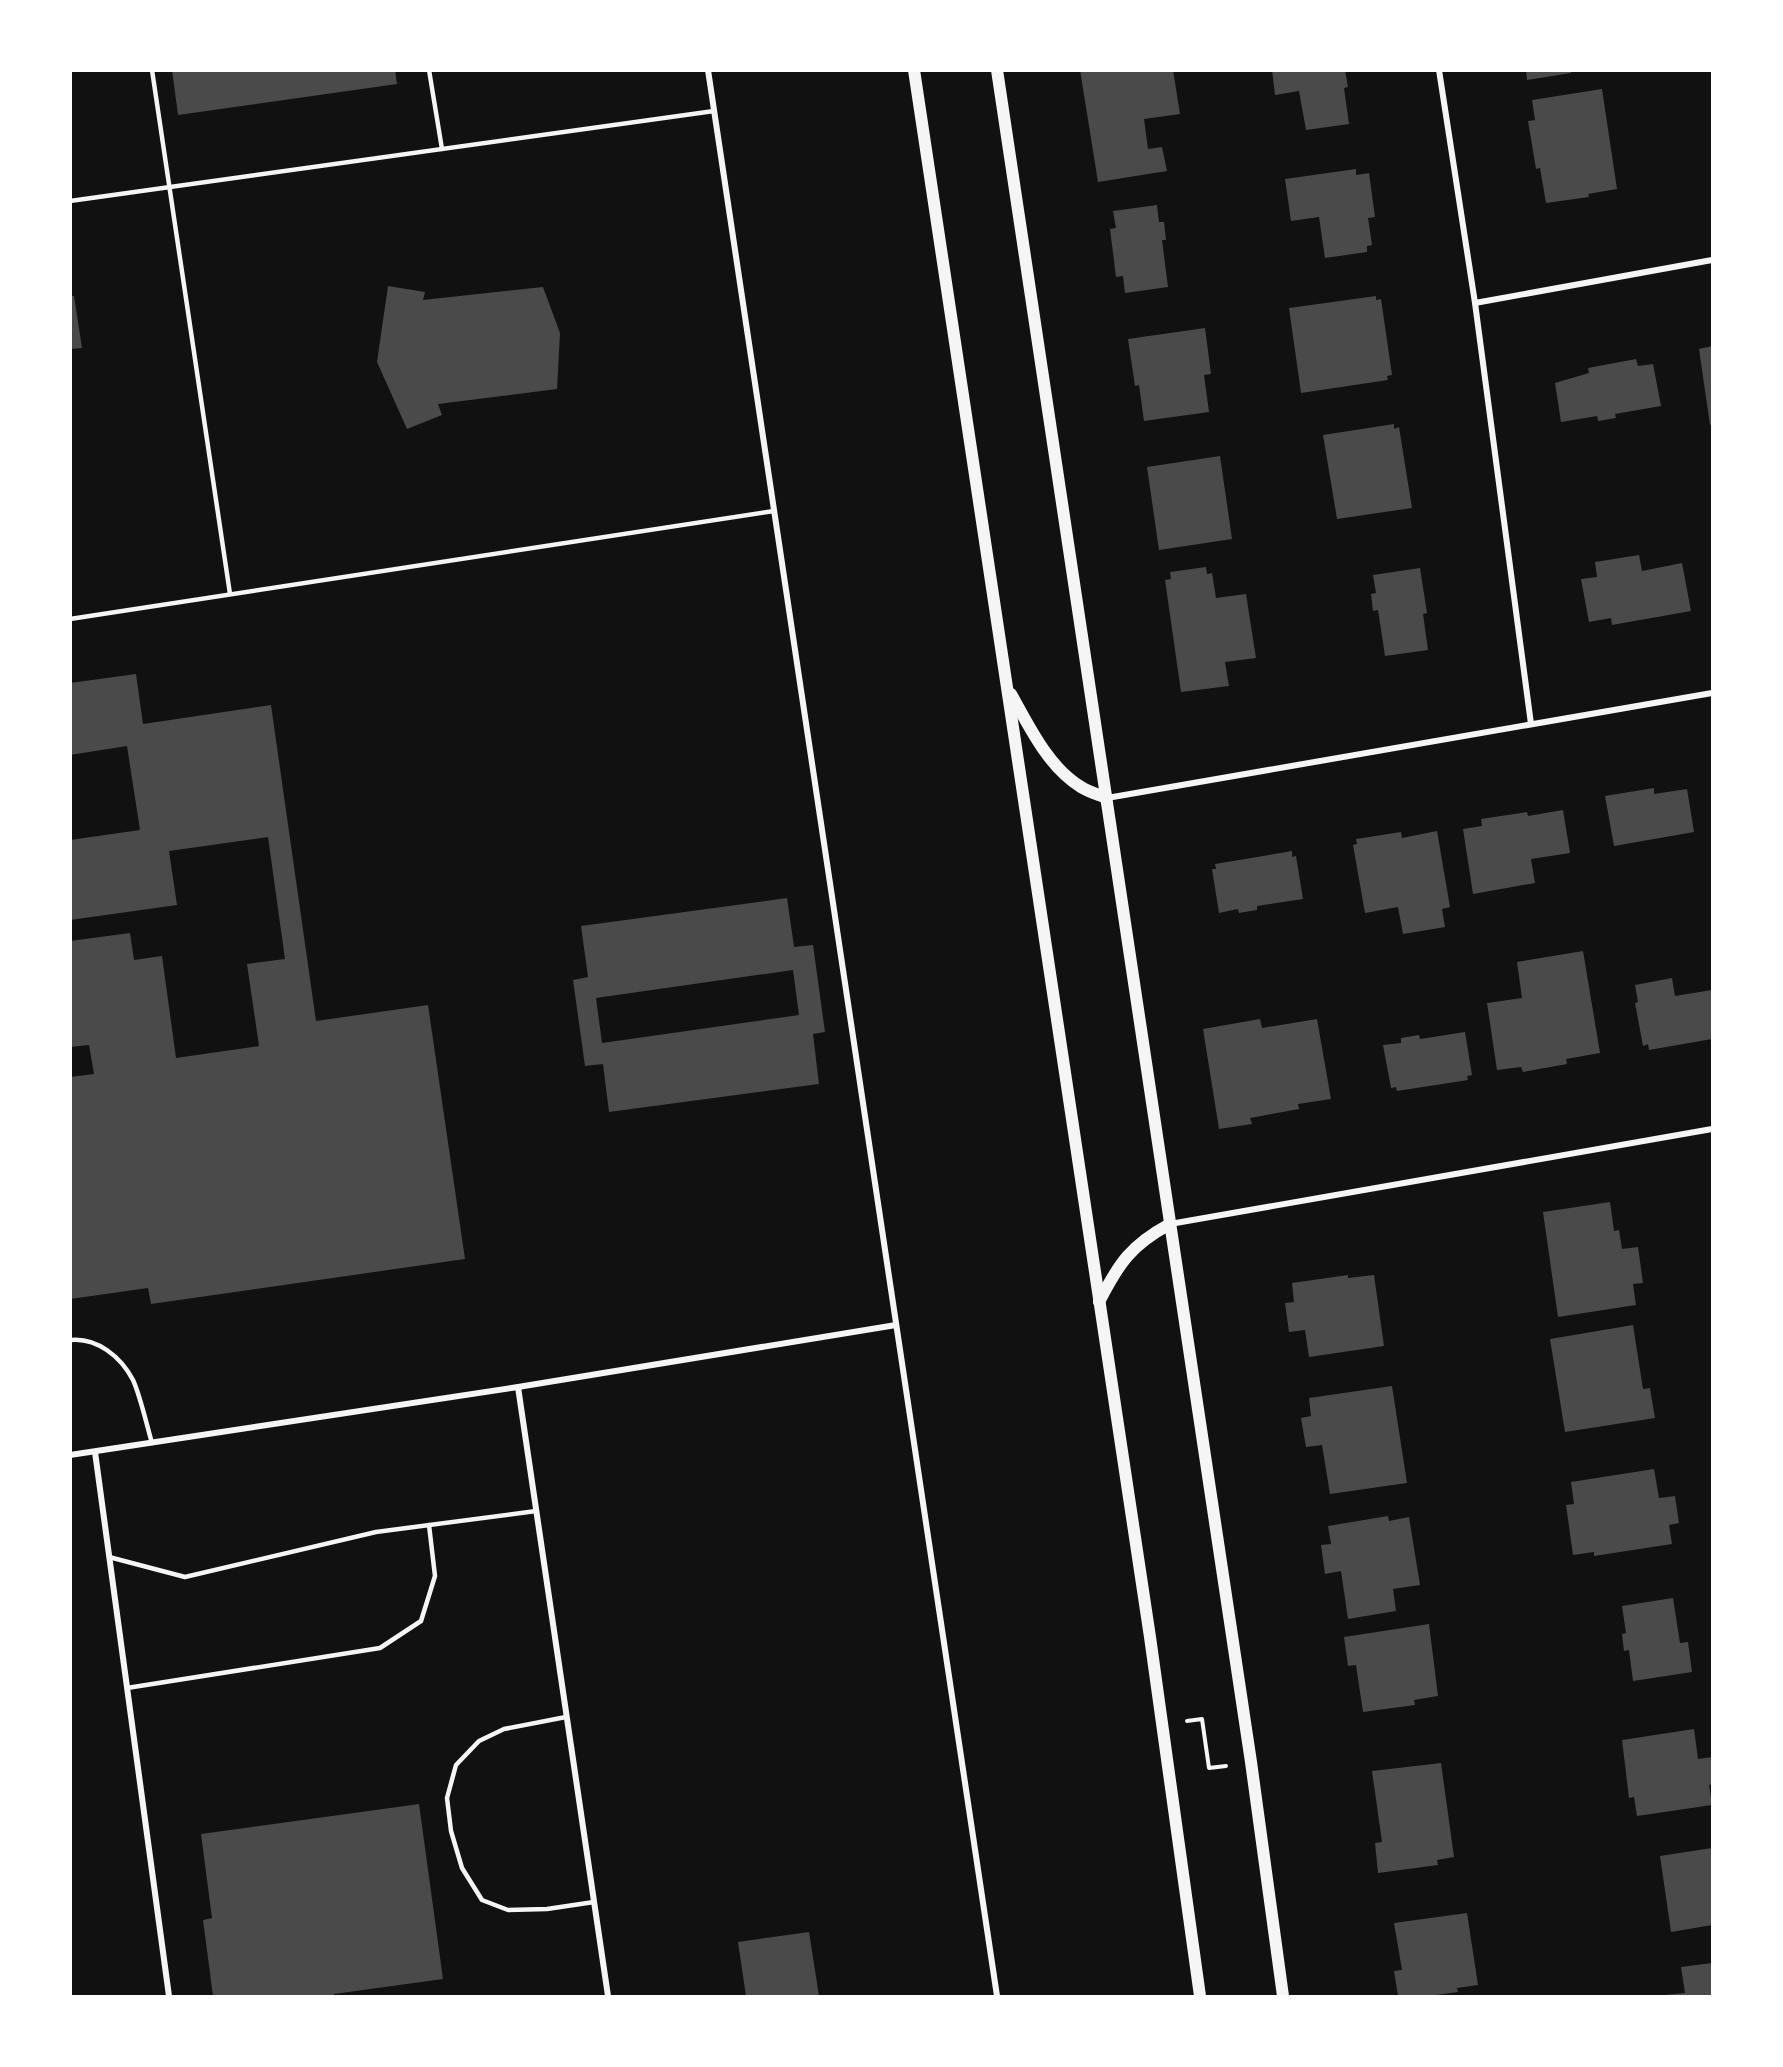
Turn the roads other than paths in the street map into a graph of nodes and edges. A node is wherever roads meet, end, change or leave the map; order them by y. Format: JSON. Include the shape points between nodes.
{"nodes":[{"id":1,"x":152,"y":70,"type":"edge"},
{"id":2,"x":429,"y":70,"type":"edge"},
{"id":3,"x":708,"y":70,"type":"edge"},
{"id":4,"x":914,"y":70,"type":"edge"},
{"id":5,"x":997,"y":70,"type":"edge"},
{"id":6,"x":1439,"y":70,"type":"edge"},
{"id":7,"x":714,"y":111,"type":"junction"},
{"id":8,"x":442,"y":149,"type":"junction"},
{"id":9,"x":170,"y":187,"type":"junction"},
{"id":10,"x":70,"y":201,"type":"edge"},
{"id":11,"x":1713,"y":260,"type":"edge"},
{"id":12,"x":1475,"y":303,"type":"junction"},
{"id":13,"x":774,"y":511,"type":"junction"},
{"id":14,"x":230,"y":594,"type":"junction"},
{"id":15,"x":70,"y":619,"type":"edge"},
{"id":16,"x":1007,"y":687,"type":"junction"},
{"id":17,"x":1713,"y":693,"type":"edge"},
{"id":18,"x":1531,"y":724,"type":"junction"},
{"id":19,"x":1107,"y":798,"type":"junction"},
{"id":20,"x":1713,"y":1129,"type":"edge"},
{"id":21,"x":1170,"y":1224,"type":"junction"},
{"id":22,"x":1099,"y":1302,"type":"junction"},
{"id":23,"x":896,"y":1325,"type":"junction"},
{"id":24,"x":70,"y":1341,"type":"edge"},
{"id":25,"x":518,"y":1387,"type":"junction"},
{"id":26,"x":152,"y":1443,"type":"junction"},
{"id":27,"x":95,"y":1452,"type":"junction"},
{"id":28,"x":70,"y":1455,"type":"edge"},
{"id":29,"x":536,"y":1511,"type":"junction"},
{"id":30,"x":429,"y":1525,"type":"junction"},
{"id":31,"x":109,"y":1557,"type":"junction"},
{"id":32,"x":127,"y":1688,"type":"junction"},
{"id":33,"x":566,"y":1717,"type":"junction"},
{"id":34,"x":594,"y":1902,"type":"junction"},
{"id":35,"x":169,"y":1996,"type":"edge"},
{"id":36,"x":608,"y":1996,"type":"edge"},
{"id":37,"x":997,"y":1996,"type":"edge"},
{"id":38,"x":1200,"y":1996,"type":"edge"},
{"id":39,"x":1283,"y":1996,"type":"edge"}],
"edges":[{"from":1,"to":9,"type":"lane"},
{"from":2,"to":8,"type":"lane"},
{"from":3,"to":7,"type":"street"},
{"from":4,"to":16,"type":"main road"},
{"from":5,"to":19,"type":"main road"},
{"from":6,"to":12,"type":"street"},
{"from":7,"to":8,"type":"lane"},
{"from":7,"to":13,"type":"street"},
{"from":8,"to":9,"type":"lane"},
{"from":9,"to":10,"type":"lane"},
{"from":9,"to":14,"type":"lane"},
{"from":11,"to":12,"type":"street"},
{"from":12,"to":18,"type":"street"},
{"from":13,"to":14,"type":"lane"},
{"from":13,"to":23,"type":"street"},
{"from":14,"to":15,"type":"lane"},
{"from":16,"to":19,"type":"main road","via":[[1039,744],[1061,770],[1081,787]]},
{"from":16,"to":22,"type":"main road"},
{"from":17,"to":18,"type":"street"},
{"from":18,"to":19,"type":"street"},
{"from":19,"to":21,"type":"main road"},
{"from":20,"to":21,"type":"street"},
{"from":21,"to":22,"type":"main road","via":[[1130,1251]]},
{"from":21,"to":39,"type":"main road"},
{"from":22,"to":38,"type":"main road"},
{"from":23,"to":25,"type":"street"},
{"from":23,"to":37,"type":"street"},
{"from":24,"to":26,"type":"lane","via":[[82,1339],[110,1350],[133,1381]]},
{"from":25,"to":26,"type":"street"},
{"from":25,"to":29,"type":"street"},
{"from":26,"to":27,"type":"street"},
{"from":27,"to":28,"type":"street"},
{"from":27,"to":31,"type":"street"},
{"from":29,"to":30,"type":"lane"},
{"from":29,"to":33,"type":"street"},
{"from":30,"to":31,"type":"lane","via":[[376,1532],[185,1577]]},
{"from":30,"to":32,"type":"lane","via":[[435,1576],[421,1621],[380,1648]]},
{"from":31,"to":32,"type":"street"},
{"from":32,"to":35,"type":"street"},
{"from":33,"to":34,"type":"street"},
{"from":33,"to":34,"type":"lane","via":[[504,1728],[478,1741],[456,1765],[447,1798],[462,1868],[482,1900],[508,1910]]},
{"from":34,"to":36,"type":"street"}]}
